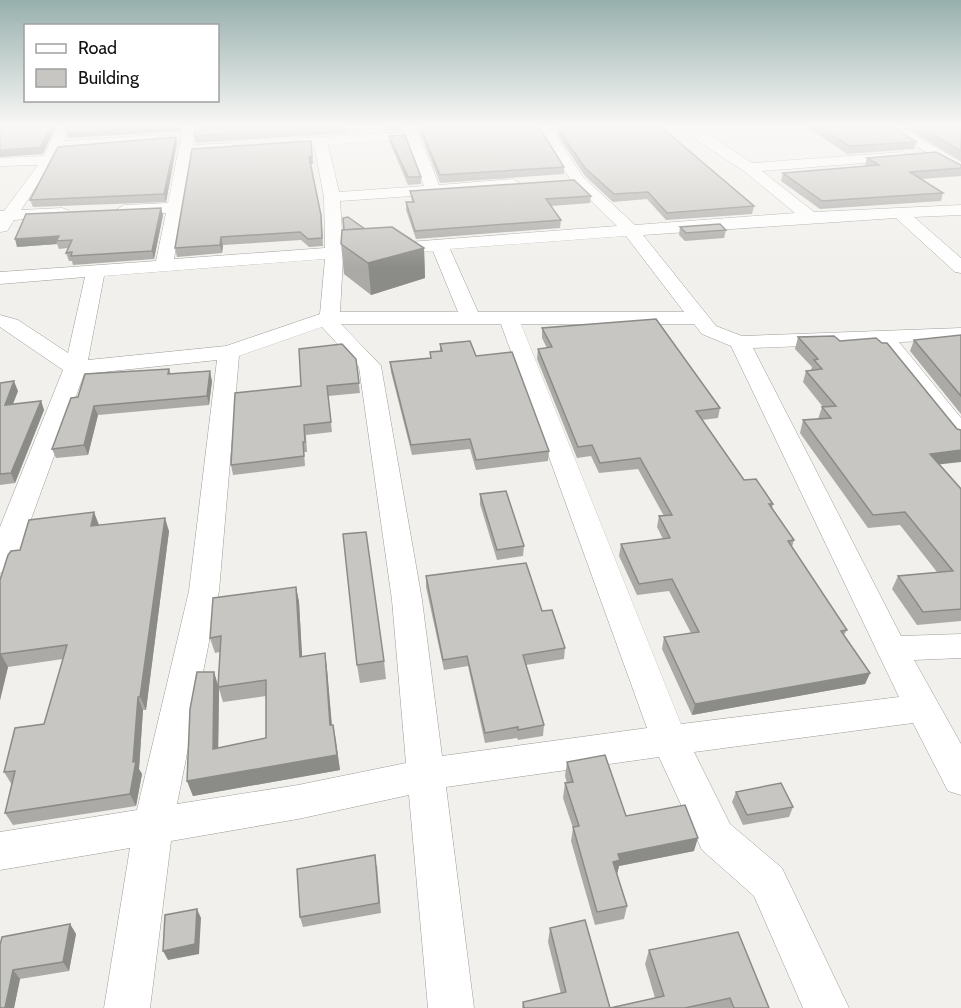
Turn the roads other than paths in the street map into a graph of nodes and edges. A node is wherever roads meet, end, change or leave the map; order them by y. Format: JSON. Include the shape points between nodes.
{"nodes":[{"id":1,"x":37,"y":174,"type":"edge"},
{"id":2,"x":178,"y":174,"type":"edge"},
{"id":3,"x":327,"y":174,"type":"edge"},
{"id":4,"x":427,"y":174,"type":"edge"},
{"id":5,"x":574,"y":174,"type":"edge"},
{"id":6,"x":757,"y":174,"type":"edge"},
{"id":7,"x":578,"y":180,"type":"junction"},
{"id":8,"x":555,"y":182,"type":"edge"},
{"id":9,"x":533,"y":183,"type":"edge"},
{"id":10,"x":433,"y":189,"type":"junction"},
{"id":11,"x":332,"y":197,"type":"junction"},
{"id":12,"x":175,"y":208,"type":"junction"},
{"id":13,"x":961,"y":210,"type":"edge"},
{"id":14,"x":108,"y":211,"type":"edge"},
{"id":15,"x":74,"y":213,"type":"edge"},
{"id":16,"x":900,"y":213,"type":"junction"},
{"id":17,"x":810,"y":217,"type":"junction"},
{"id":18,"x":2,"y":220,"type":"edge"},
{"id":19,"x":630,"y":230,"type":"junction"},
{"id":20,"x":440,"y":246,"type":"junction"},
{"id":21,"x":334,"y":253,"type":"junction"},
{"id":22,"x":164,"y":265,"type":"junction"},
{"id":23,"x":961,"y":268,"type":"edge"},
{"id":24,"x":96,"y":270,"type":"junction"},
{"id":25,"x":0,"y":278,"type":"edge"},
{"id":26,"x":470,"y":316,"type":"junction"},
{"id":27,"x":508,"y":317,"type":"junction"},
{"id":28,"x":329,"y":318,"type":"junction"},
{"id":29,"x":699,"y":318,"type":"junction"},
{"id":30,"x":0,"y":321,"type":"edge"},
{"id":31,"x":961,"y":334,"type":"edge"},
{"id":32,"x":884,"y":338,"type":"junction"},
{"id":33,"x":740,"y":342,"type":"junction"},
{"id":34,"x":229,"y":352,"type":"junction"},
{"id":35,"x":75,"y":368,"type":"junction"},
{"id":36,"x":961,"y":434,"type":"edge"},
{"id":37,"x":0,"y":563,"type":"edge"},
{"id":38,"x":961,"y":646,"type":"edge"},
{"id":39,"x":891,"y":649,"type":"junction"},
{"id":40,"x":923,"y":708,"type":"junction"},
{"id":41,"x":669,"y":739,"type":"junction"},
{"id":42,"x":424,"y":776,"type":"junction"},
{"id":43,"x":961,"y":779,"type":"edge"},
{"id":44,"x":153,"y":827,"type":"junction"},
{"id":45,"x":0,"y":851,"type":"edge"},
{"id":46,"x":127,"y":1008,"type":"edge"},
{"id":47,"x":451,"y":1008,"type":"edge"},
{"id":48,"x":826,"y":1008,"type":"edge"}],
"edges":[{"from":1,"to":18,"type":"street"},
{"from":2,"to":12,"type":"street"},
{"from":3,"to":11,"type":"street"},
{"from":4,"to":10,"type":"street"},
{"from":5,"to":7,"type":"street"},
{"from":6,"to":17,"type":"street"},
{"from":7,"to":8,"type":"street"},
{"from":7,"to":19,"type":"street"},
{"from":9,"to":10,"type":"street"},
{"from":10,"to":11,"type":"street"},
{"from":11,"to":21,"type":"street"},
{"from":12,"to":14,"type":"street"},
{"from":12,"to":22,"type":"street"},
{"from":13,"to":16,"type":"street"},
{"from":15,"to":18,"type":"street"},
{"from":16,"to":17,"type":"street"},
{"from":16,"to":23,"type":"street"},
{"from":17,"to":19,"type":"street"},
{"from":19,"to":20,"type":"street"},
{"from":19,"to":29,"type":"street"},
{"from":20,"to":21,"type":"street"},
{"from":20,"to":26,"type":"street"},
{"from":21,"to":22,"type":"street"},
{"from":21,"to":28,"type":"street"},
{"from":22,"to":24,"type":"street"},
{"from":24,"to":25,"type":"street"},
{"from":24,"to":35,"type":"street"},
{"from":26,"to":27,"type":"street"},
{"from":26,"to":28,"type":"street"},
{"from":27,"to":29,"type":"street"},
{"from":27,"to":41,"type":"street"},
{"from":28,"to":34,"type":"street"},
{"from":28,"to":42,"type":"street","via":[[329,323],[370,366],[408,600]]},
{"from":29,"to":33,"type":"street","via":[[710,330]]},
{"from":30,"to":35,"type":"street","via":[[12,324]]},
{"from":31,"to":32,"type":"street"},
{"from":32,"to":33,"type":"street"},
{"from":32,"to":36,"type":"street"},
{"from":33,"to":39,"type":"street"},
{"from":34,"to":35,"type":"street"},
{"from":34,"to":44,"type":"street","via":[[204,591]]},
{"from":35,"to":37,"type":"street"},
{"from":38,"to":39,"type":"street"},
{"from":39,"to":40,"type":"street"},
{"from":40,"to":41,"type":"street"},
{"from":40,"to":43,"type":"street"},
{"from":41,"to":42,"type":"street","via":[[469,766]]},
{"from":41,"to":48,"type":"street","via":[[716,837],[768,882]]},
{"from":42,"to":44,"type":"street"},
{"from":42,"to":47,"type":"street"},
{"from":44,"to":45,"type":"street"},
{"from":44,"to":46,"type":"street"}]}
